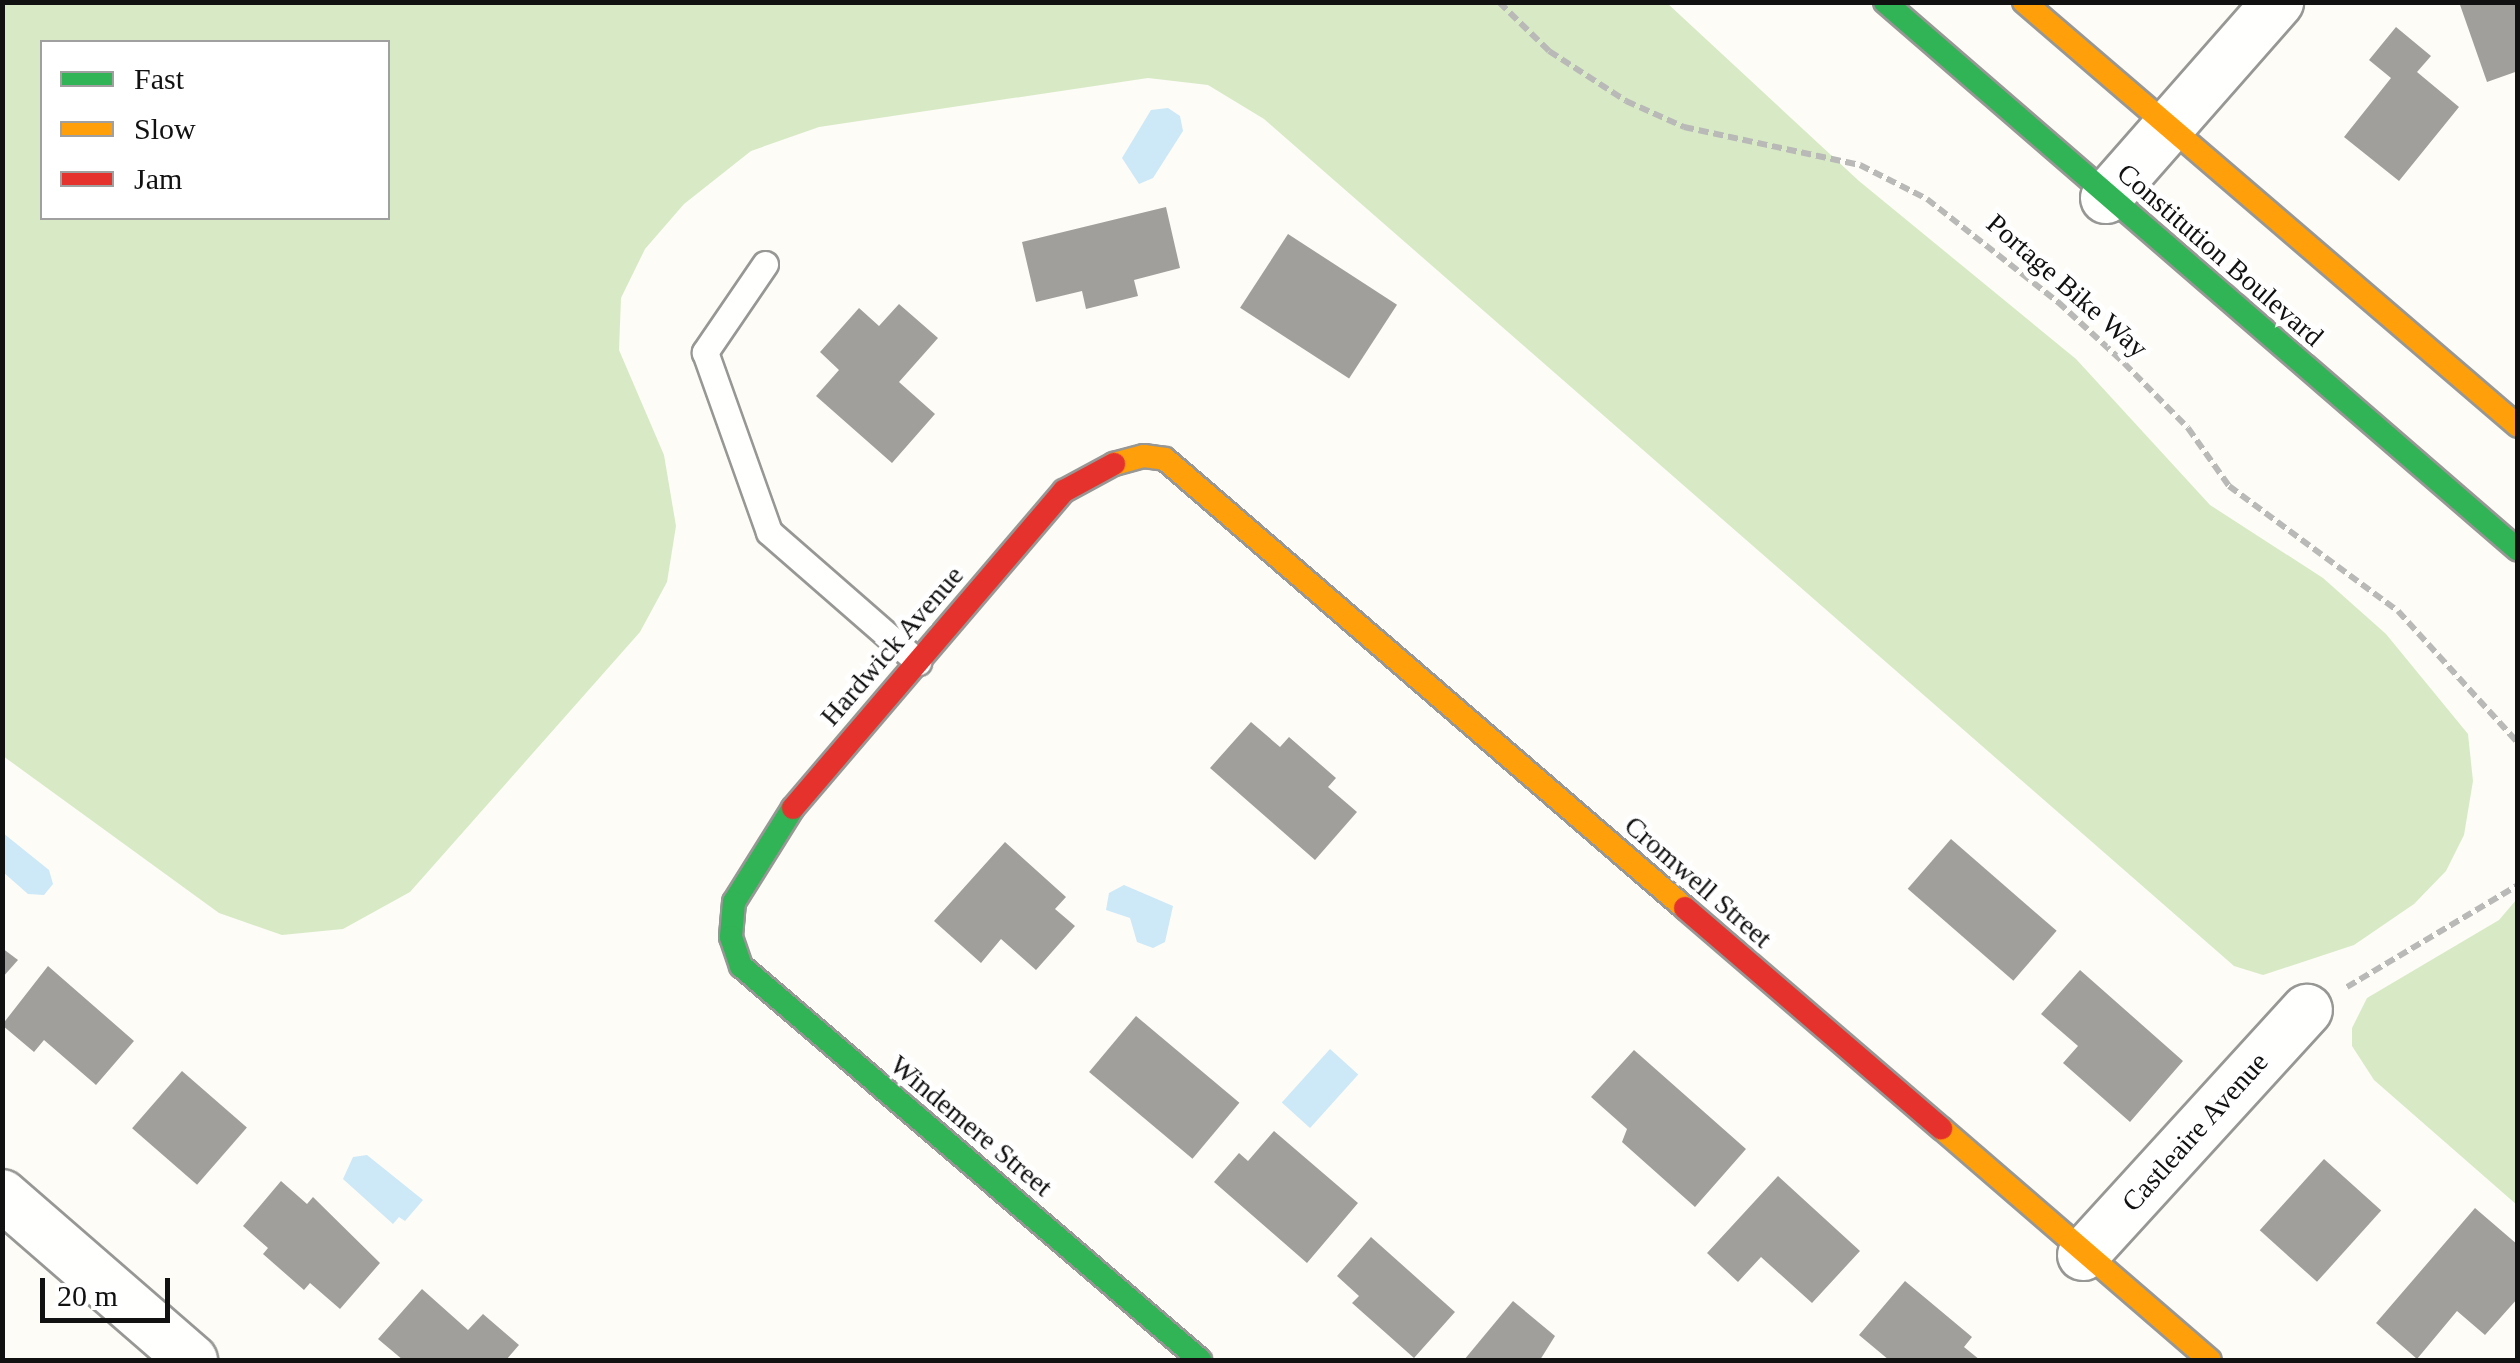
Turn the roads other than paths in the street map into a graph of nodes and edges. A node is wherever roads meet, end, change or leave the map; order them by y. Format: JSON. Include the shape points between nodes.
{"nodes":[{"id":1,"x":1885,"y":2,"type":"edge"},
{"id":2,"x":2024,"y":2,"type":"edge"},
{"id":3,"x":2278,"y":2,"type":"edge"},
{"id":4,"x":2171,"y":126,"type":"junction"},
{"id":5,"x":2106,"y":198,"type":"junction"},
{"id":6,"x":765,"y":264,"type":"dead end"},
{"id":7,"x":2518,"y":426,"type":"edge"},
{"id":8,"x":1144,"y":456,"type":"joint"},
{"id":9,"x":2518,"y":550,"type":"edge"},
{"id":10,"x":918,"y":662,"type":"junction"},
{"id":11,"x":733,"y":920,"type":"joint"},
{"id":12,"x":2307,"y":1010,"type":"road end"},
{"id":13,"x":2,"y":1196,"type":"edge"},
{"id":14,"x":2083,"y":1255,"type":"junction"},
{"id":15,"x":192,"y":1360,"type":"edge"},
{"id":16,"x":1200,"y":1360,"type":"edge"},
{"id":17,"x":2210,"y":1360,"type":"edge"}],
"edges":[{"from":1,"to":5,"type":"street","name":"Constitution Boulevard"},
{"from":2,"to":4,"type":"street"},
{"from":3,"to":4,"type":"street"},
{"from":4,"to":5,"type":"street"},
{"from":4,"to":7,"type":"street"},
{"from":5,"to":9,"type":"street","name":"Constitution Boulevard"},
{"from":6,"to":10,"type":"lane","via":[[706,352],[769,532]]},
{"from":8,"to":10,"type":"street","name":"Hardwick Avenue","via":[[1096,468],[1064,492]]},
{"from":8,"to":14,"type":"street","name":"Cromwell Street","via":[[1166,460]]},
{"from":10,"to":11,"type":"street","name":"Hardwick Avenue","via":[[781,821],[734,902]]},
{"from":11,"to":16,"type":"street","name":"Windemere Street","via":[[741,966],[762,987]]},
{"from":12,"to":14,"type":"street","name":"Castleaire Avenue"},
{"from":13,"to":15,"type":"street"},
{"from":14,"to":17,"type":"street","name":"Cromwell Street"}]}
